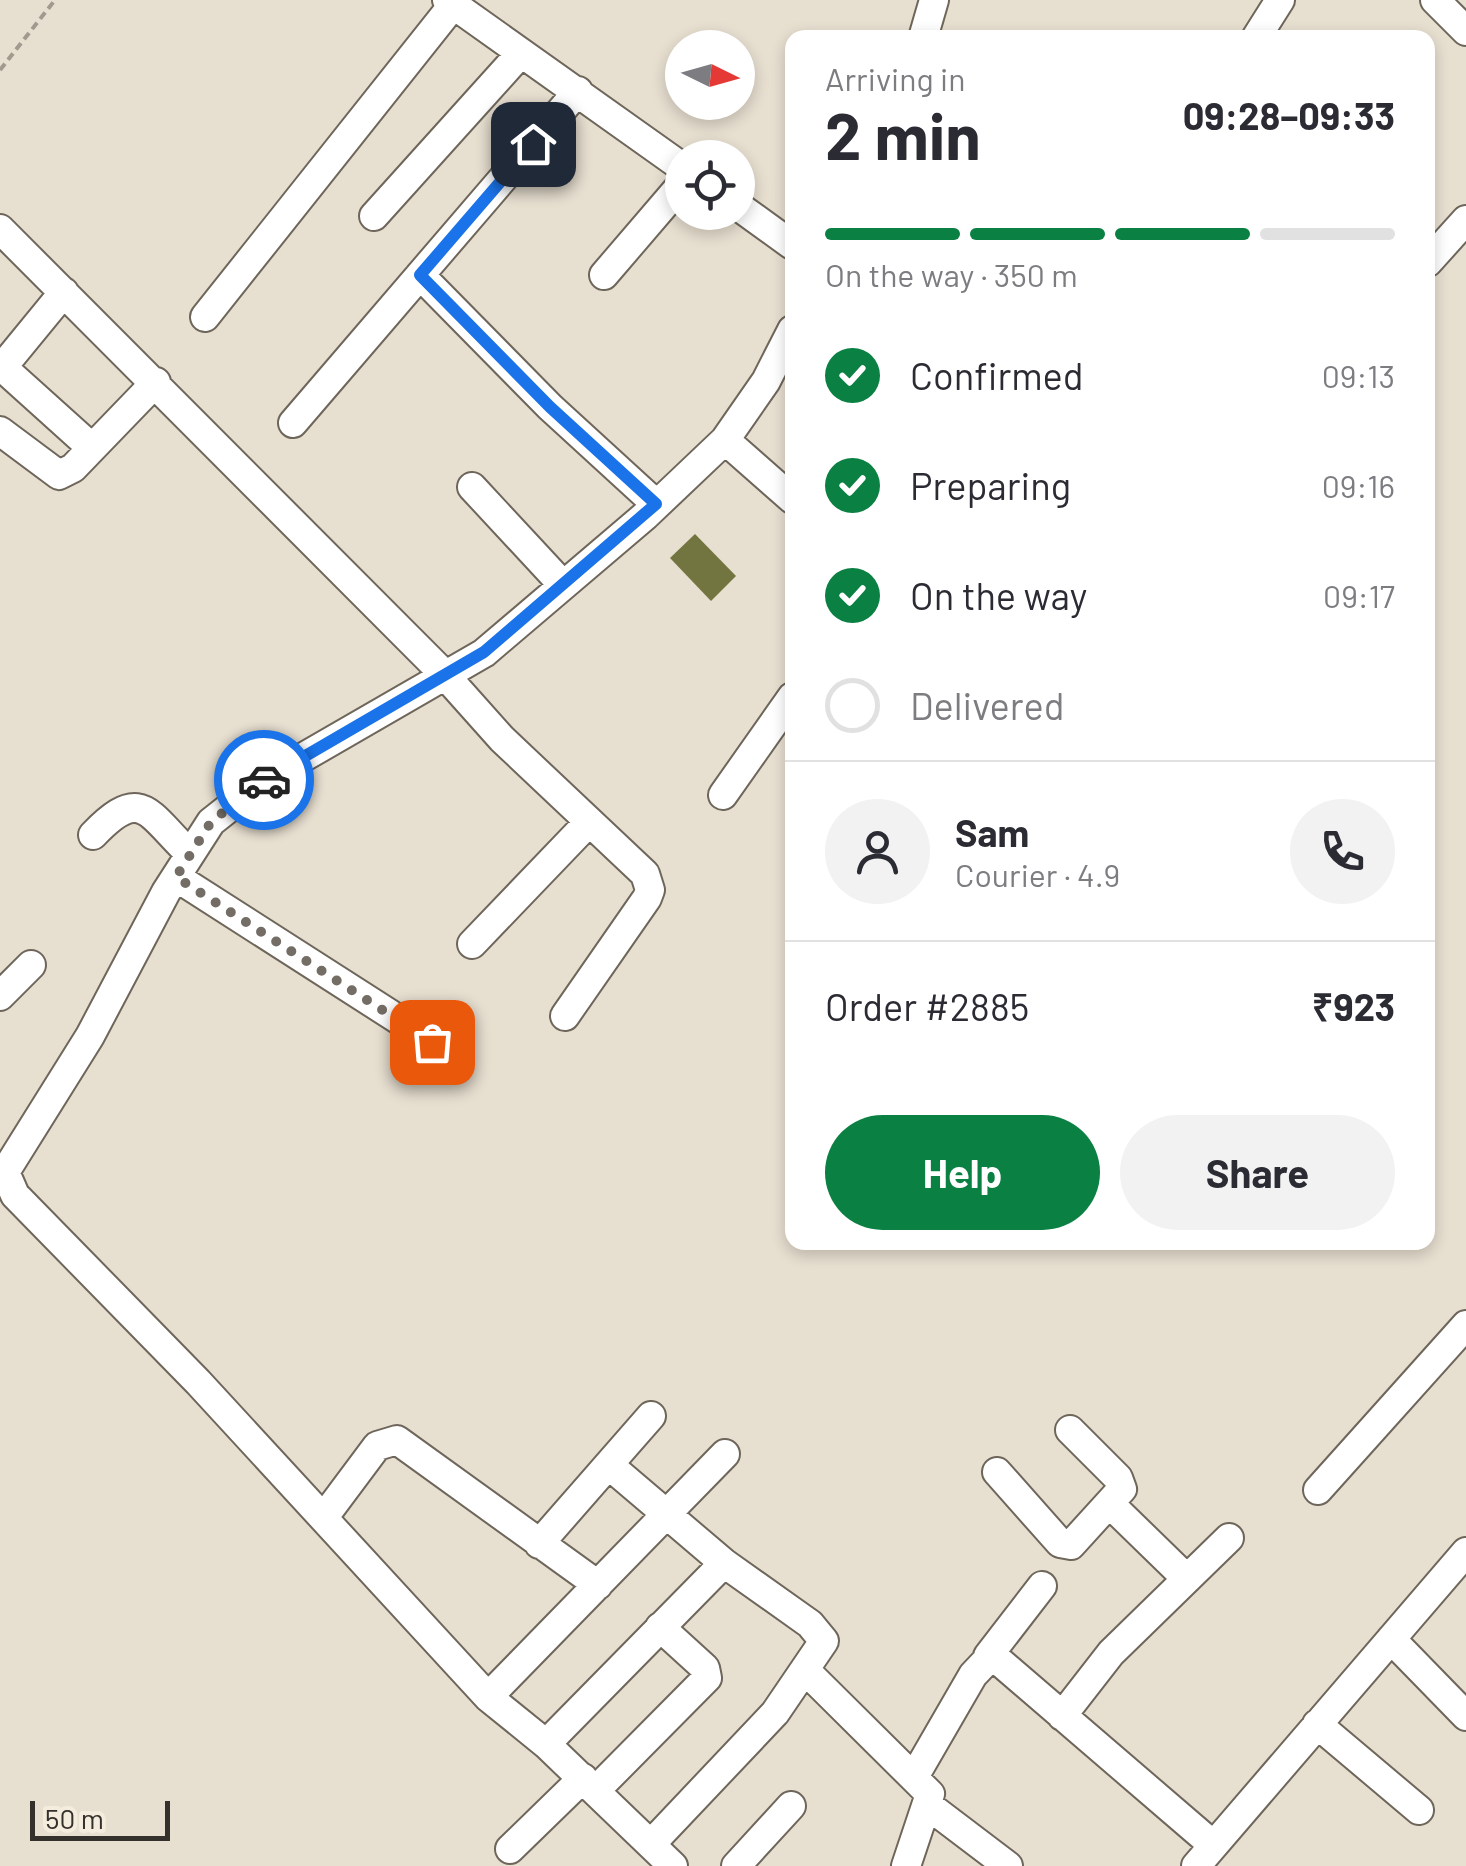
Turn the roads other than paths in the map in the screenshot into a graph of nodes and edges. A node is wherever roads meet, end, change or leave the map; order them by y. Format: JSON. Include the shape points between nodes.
{"nodes":[{"id":1,"x":934,"y":0,"type":"edge"},
{"id":2,"x":1280,"y":0,"type":"edge"},
{"id":3,"x":450,"y":2,"type":"edge"},
{"id":4,"x":925,"y":30,"type":"edge"},
{"id":5,"x":1261,"y":30,"type":"edge"},
{"id":6,"x":520,"y":54,"type":"junction"},
{"id":7,"x":578,"y":91,"type":"junction"},
{"id":8,"x":665,"y":155,"type":"edge"},
{"id":9,"x":665,"y":204,"type":"edge"},
{"id":10,"x":374,"y":216,"type":"dead end"},
{"id":11,"x":755,"y":219,"type":"edge"},
{"id":12,"x":1466,"y":220,"type":"edge"},
{"id":13,"x":0,"y":229,"type":"edge"},
{"id":14,"x":785,"y":241,"type":"edge"},
{"id":15,"x":1435,"y":254,"type":"edge"},
{"id":16,"x":420,"y":275,"type":"junction"},
{"id":17,"x":604,"y":275,"type":"dead end"},
{"id":18,"x":64,"y":292,"type":"junction"},
{"id":19,"x":205,"y":316,"type":"dead end"},
{"id":20,"x":785,"y":344,"type":"edge"},
{"id":21,"x":1,"y":368,"type":"edge"},
{"id":22,"x":156,"y":382,"type":"junction"},
{"id":23,"x":293,"y":423,"type":"dead end"},
{"id":24,"x":0,"y":431,"type":"edge"},
{"id":25,"x":725,"y":440,"type":"junction"},
{"id":26,"x":92,"y":448,"type":"junction"},
{"id":27,"x":472,"y":487,"type":"dead end"},
{"id":28,"x":785,"y":492,"type":"edge"},
{"id":29,"x":656,"y":504,"type":"junction"},
{"id":30,"x":563,"y":585,"type":"junction"},
{"id":31,"x":444,"y":674,"type":"junction"},
{"id":32,"x":785,"y":706,"type":"edge"},
{"id":33,"x":724,"y":796,"type":"dead end"},
{"id":34,"x":589,"y":822,"type":"junction"},
{"id":35,"x":94,"y":835,"type":"dead end"},
{"id":36,"x":183,"y":866,"type":"junction"},
{"id":37,"x":472,"y":944,"type":"dead end"},
{"id":38,"x":31,"y":964,"type":"dead end"},
{"id":39,"x":0,"y":996,"type":"edge"},
{"id":40,"x":565,"y":1016,"type":"dead end"},
{"id":41,"x":432,"y":1042,"type":"dead end"},
{"id":42,"x":2,"y":1170,"type":"edge"},
{"id":43,"x":1466,"y":1324,"type":"edge"},
{"id":44,"x":651,"y":1416,"type":"dead end"},
{"id":45,"x":1070,"y":1430,"type":"dead end"},
{"id":46,"x":725,"y":1454,"type":"dead end"},
{"id":47,"x":610,"y":1466,"type":"junction"},
{"id":48,"x":998,"y":1472,"type":"dead end"},
{"id":49,"x":1318,"y":1490,"type":"dead end"},
{"id":50,"x":1110,"y":1504,"type":"junction"},
{"id":51,"x":666,"y":1514,"type":"junction"},
{"id":52,"x":324,"y":1517,"type":"junction"},
{"id":53,"x":1229,"y":1538,"type":"dead end"},
{"id":54,"x":539,"y":1544,"type":"junction"},
{"id":55,"x":1466,"y":1552,"type":"edge"},
{"id":56,"x":724,"y":1562,"type":"junction"},
{"id":57,"x":1187,"y":1579,"type":"junction"},
{"id":58,"x":598,"y":1585,"type":"junction"},
{"id":59,"x":1042,"y":1586,"type":"dead end"},
{"id":60,"x":660,"y":1627,"type":"junction"},
{"id":61,"x":1390,"y":1638,"type":"junction"},
{"id":62,"x":988,"y":1656,"type":"junction"},
{"id":63,"x":806,"y":1671,"type":"junction"},
{"id":64,"x":488,"y":1697,"type":"junction"},
{"id":65,"x":1062,"y":1716,"type":"junction"},
{"id":66,"x":1466,"y":1716,"type":"edge"},
{"id":67,"x":1317,"y":1724,"type":"junction"},
{"id":68,"x":546,"y":1744,"type":"junction"},
{"id":69,"x":914,"y":1777,"type":"junction"},
{"id":70,"x":589,"y":1784,"type":"junction"},
{"id":71,"x":791,"y":1806,"type":"dead end"},
{"id":72,"x":930,"y":1806,"type":"junction"},
{"id":73,"x":1419,"y":1810,"type":"dead end"},
{"id":74,"x":651,"y":1844,"type":"junction"},
{"id":75,"x":510,"y":1850,"type":"dead end"},
{"id":76,"x":1204,"y":1856,"type":"edge"},
{"id":77,"x":673,"y":1866,"type":"edge"},
{"id":78,"x":736,"y":1866,"type":"edge"},
{"id":79,"x":906,"y":1866,"type":"edge"},
{"id":80,"x":1008,"y":1866,"type":"edge"}],
"edges":[{"from":1,"to":4,"type":"street"},
{"from":2,"to":5,"type":"street"},
{"from":3,"to":6,"type":"street"},
{"from":3,"to":19,"type":"street"},
{"from":6,"to":7,"type":"street"},
{"from":6,"to":10,"type":"street"},
{"from":7,"to":8,"type":"street"},
{"from":7,"to":16,"type":"street"},
{"from":9,"to":17,"type":"street"},
{"from":11,"to":14,"type":"street"},
{"from":12,"to":15,"type":"street"},
{"from":13,"to":18,"type":"street"},
{"from":16,"to":23,"type":"street"},
{"from":16,"to":29,"type":"street"},
{"from":18,"to":21,"type":"street"},
{"from":18,"to":22,"type":"street"},
{"from":20,"to":25,"type":"street"},
{"from":21,"to":26,"type":"street"},
{"from":22,"to":26,"type":"street"},
{"from":22,"to":31,"type":"street"},
{"from":24,"to":26,"type":"street","via":[[60,475]]},
{"from":25,"to":28,"type":"street"},
{"from":25,"to":29,"type":"street"},
{"from":27,"to":30,"type":"street"},
{"from":29,"to":30,"type":"street"},
{"from":30,"to":31,"type":"street","via":[[484,652]]},
{"from":31,"to":34,"type":"street"},
{"from":31,"to":36,"type":"street","via":[[264,780],[211,822]]},
{"from":32,"to":33,"type":"street"},
{"from":34,"to":37,"type":"street"},
{"from":34,"to":40,"type":"street","via":[[645,874],[650,890]]},
{"from":35,"to":36,"type":"street","via":[[119,808],[133,806],[148,814]]},
{"from":36,"to":41,"type":"street"},
{"from":36,"to":42,"type":"street","via":[[90,1036]]},
{"from":38,"to":39,"type":"street"},
{"from":42,"to":52,"type":"street","via":[[15,1195]]},
{"from":43,"to":49,"type":"street"},
{"from":44,"to":47,"type":"street"},
{"from":45,"to":50,"type":"street","via":[[1122,1484]]},
{"from":46,"to":51,"type":"street"},
{"from":47,"to":51,"type":"street"},
{"from":47,"to":54,"type":"street"},
{"from":48,"to":50,"type":"street","via":[[1066,1546]]},
{"from":50,"to":57,"type":"street"},
{"from":51,"to":56,"type":"street"},
{"from":51,"to":58,"type":"street"},
{"from":52,"to":54,"type":"street","via":[[377,1446],[397,1440]]},
{"from":52,"to":64,"type":"street"},
{"from":53,"to":57,"type":"street"},
{"from":54,"to":58,"type":"street"},
{"from":55,"to":61,"type":"street"},
{"from":56,"to":60,"type":"street"},
{"from":56,"to":63,"type":"street","via":[[821,1633],[822,1645]]},
{"from":57,"to":65,"type":"street","via":[[1111,1652]]},
{"from":58,"to":64,"type":"street"},
{"from":59,"to":62,"type":"street"},
{"from":60,"to":68,"type":"street"},
{"from":60,"to":70,"type":"street","via":[[705,1668],[707,1678]]},
{"from":61,"to":66,"type":"street"},
{"from":61,"to":67,"type":"street"},
{"from":62,"to":65,"type":"street","via":[[996,1656]]},
{"from":62,"to":69,"type":"street"},
{"from":63,"to":69,"type":"street"},
{"from":63,"to":74,"type":"street"},
{"from":64,"to":68,"type":"street"},
{"from":65,"to":76,"type":"street"},
{"from":67,"to":73,"type":"street"},
{"from":67,"to":76,"type":"street"},
{"from":68,"to":70,"type":"street"},
{"from":69,"to":72,"type":"street","via":[[928,1790]]},
{"from":70,"to":74,"type":"street"},
{"from":70,"to":75,"type":"street"},
{"from":71,"to":78,"type":"street"},
{"from":72,"to":79,"type":"street"},
{"from":72,"to":80,"type":"street"},
{"from":74,"to":77,"type":"street"}]}
